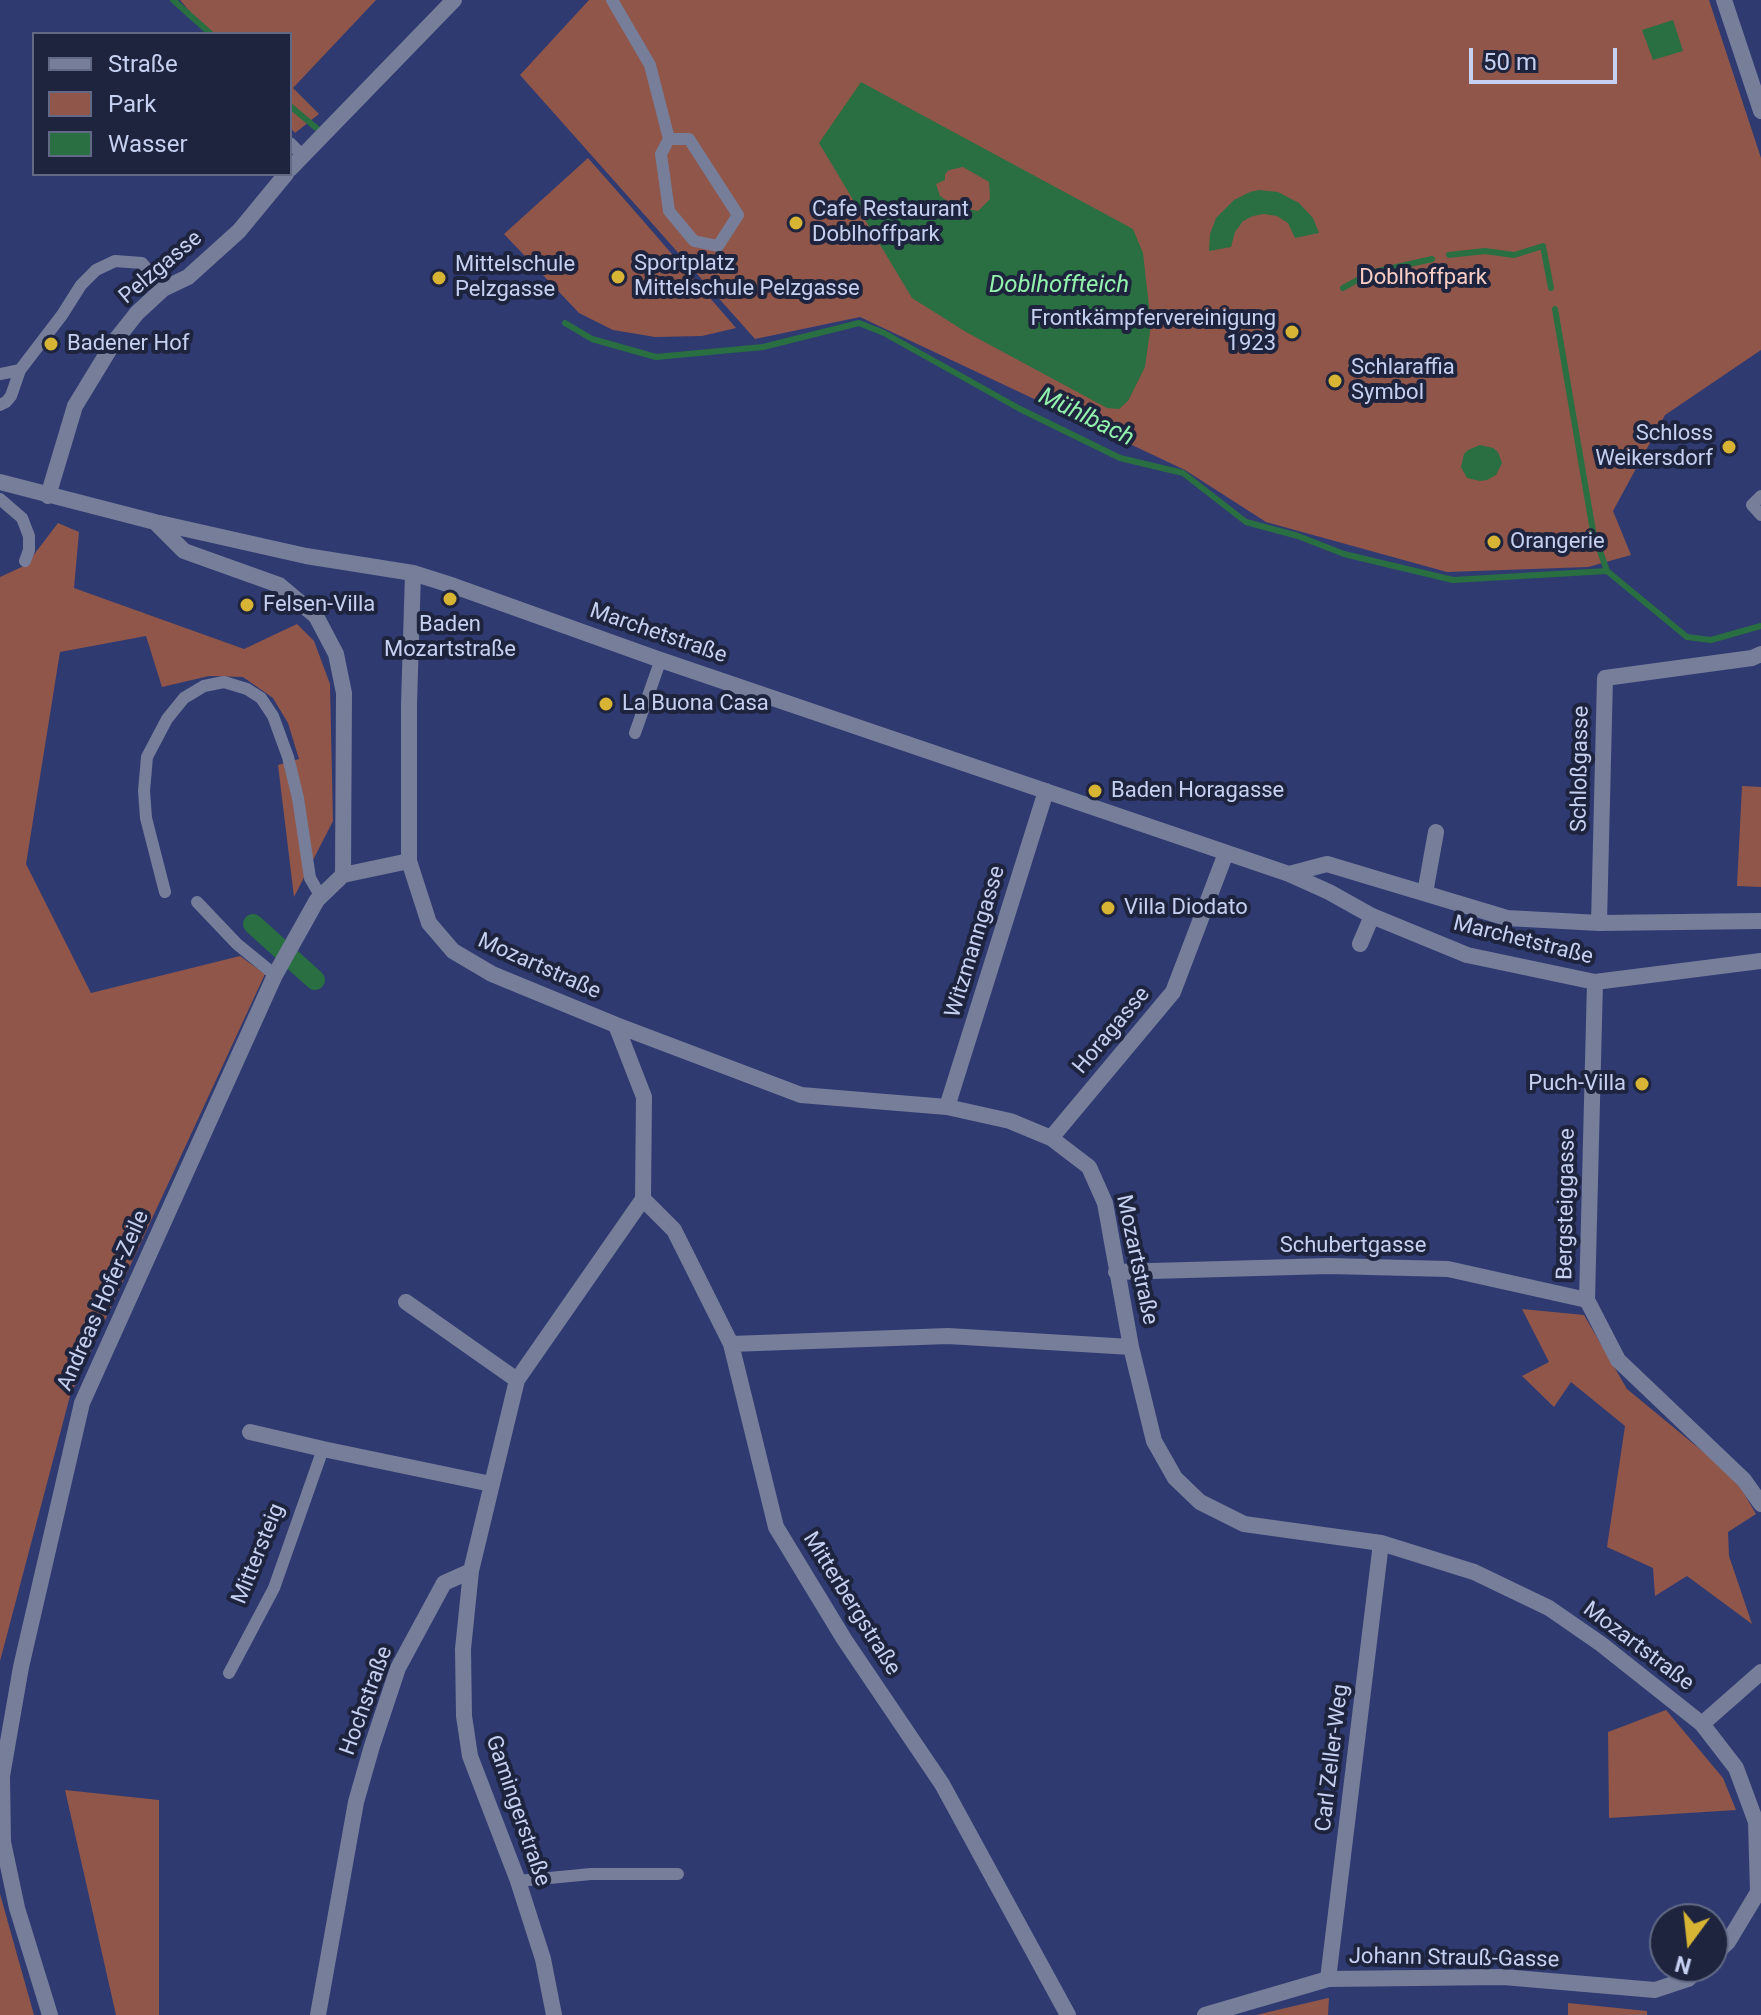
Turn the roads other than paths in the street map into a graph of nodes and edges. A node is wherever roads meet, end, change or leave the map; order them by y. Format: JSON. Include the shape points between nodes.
{"nodes":[{"id":1,"x":454,"y":0,"type":"edge"},
{"id":2,"x":612,"y":0,"type":"edge"},
{"id":3,"x":1724,"y":0,"type":"edge"},
{"id":4,"x":1758,"y":91,"type":"edge"},
{"id":5,"x":1761,"y":111,"type":"edge"},
{"id":6,"x":669,"y":139,"type":"junction"},
{"id":7,"x":292,"y":145,"type":"edge"},
{"id":8,"x":303,"y":156,"type":"junction"},
{"id":9,"x":292,"y":167,"type":"edge"},
{"id":10,"x":284,"y":176,"type":"edge"},
{"id":11,"x":163,"y":289,"type":"junction"},
{"id":12,"x":20,"y":370,"type":"junction"},
{"id":13,"x":0,"y":374,"type":"edge"},
{"id":14,"x":0,"y":405,"type":"edge"},
{"id":15,"x":0,"y":482,"type":"edge"},
{"id":16,"x":48,"y":496,"type":"junction"},
{"id":17,"x":1761,"y":496,"type":"edge"},
{"id":18,"x":0,"y":499,"type":"edge"},
{"id":19,"x":1761,"y":515,"type":"edge"},
{"id":20,"x":155,"y":522,"type":"junction"},
{"id":21,"x":25,"y":561,"type":"dead end"},
{"id":22,"x":413,"y":573,"type":"junction"},
{"id":23,"x":1761,"y":654,"type":"edge"},
{"id":24,"x":661,"y":659,"type":"junction"},
{"id":25,"x":635,"y":733,"type":"dead end"},
{"id":26,"x":1046,"y":791,"type":"junction"},
{"id":27,"x":1436,"y":832,"type":"dead end"},
{"id":28,"x":1226,"y":853,"type":"junction"},
{"id":29,"x":409,"y":861,"type":"junction"},
{"id":30,"x":1289,"y":874,"type":"junction"},
{"id":31,"x":343,"y":875,"type":"junction"},
{"id":32,"x":165,"y":892,"type":"dead end"},
{"id":33,"x":1425,"y":893,"type":"junction"},
{"id":34,"x":321,"y":897,"type":"junction"},
{"id":35,"x":197,"y":902,"type":"dead end"},
{"id":36,"x":1372,"y":916,"type":"junction"},
{"id":37,"x":1761,"y":921,"type":"edge"},
{"id":38,"x":1599,"y":923,"type":"junction"},
{"id":39,"x":1360,"y":944,"type":"dead end"},
{"id":40,"x":1761,"y":961,"type":"edge"},
{"id":41,"x":275,"y":975,"type":"junction"},
{"id":42,"x":1595,"y":982,"type":"junction"},
{"id":43,"x":616,"y":1025,"type":"junction"},
{"id":44,"x":947,"y":1107,"type":"junction"},
{"id":45,"x":1051,"y":1138,"type":"junction"},
{"id":46,"x":643,"y":1199,"type":"junction"},
{"id":47,"x":1116,"y":1272,"type":"junction"},
{"id":48,"x":1587,"y":1300,"type":"junction"},
{"id":49,"x":406,"y":1302,"type":"dead end"},
{"id":50,"x":731,"y":1344,"type":"junction"},
{"id":51,"x":1131,"y":1347,"type":"junction"},
{"id":52,"x":517,"y":1380,"type":"junction"},
{"id":53,"x":250,"y":1432,"type":"dead end"},
{"id":54,"x":323,"y":1449,"type":"junction"},
{"id":55,"x":491,"y":1484,"type":"junction"},
{"id":56,"x":1761,"y":1504,"type":"edge"},
{"id":57,"x":1381,"y":1543,"type":"junction"},
{"id":58,"x":471,"y":1571,"type":"junction"},
{"id":59,"x":1761,"y":1672,"type":"edge"},
{"id":60,"x":229,"y":1673,"type":"dead end"},
{"id":61,"x":1702,"y":1724,"type":"junction"},
{"id":62,"x":1759,"y":1825,"type":"edge"},
{"id":63,"x":678,"y":1874,"type":"dead end"},
{"id":64,"x":518,"y":1881,"type":"junction"},
{"id":65,"x":1729,"y":1940,"type":"edge"},
{"id":66,"x":1328,"y":1979,"type":"junction"},
{"id":67,"x":1676,"y":1983,"type":"edge"},
{"id":68,"x":50,"y":2015,"type":"edge"},
{"id":69,"x":318,"y":2015,"type":"edge"},
{"id":70,"x":554,"y":2015,"type":"edge"},
{"id":71,"x":1068,"y":2015,"type":"edge"},
{"id":72,"x":1205,"y":2015,"type":"edge"}],
"edges":[{"from":1,"to":8,"type":"street"},
{"from":2,"to":6,"type":"lane","via":[[650,65]]},
{"from":3,"to":4,"type":"street"},
{"from":4,"to":5,"type":"street"},
{"from":6,"to":6,"type":"lane","via":[[689,139],[738,215],[718,246],[694,241],[669,211],[661,154]]},
{"from":7,"to":8,"type":"lane"},
{"from":8,"to":9,"type":"street"},
{"from":10,"to":11,"type":"street","name":"Pelzgasse","via":[[239,231],[188,277]]},
{"from":11,"to":12,"type":"lane","via":[[142,263],[115,261],[96,270]]},
{"from":11,"to":16,"type":"street","name":"Pelzgasse","via":[[114,342],[75,406]]},
{"from":12,"to":13,"type":"lane"},
{"from":12,"to":14,"type":"lane","via":[[11,396]]},
{"from":15,"to":16,"type":"street","name":"Marchetstraße"},
{"from":16,"to":20,"type":"street","name":"Marchetstraße"},
{"from":17,"to":19,"type":"lane","via":[[1752,505]]},
{"from":18,"to":21,"type":"lane","via":[[22,518],[29,536]]},
{"from":20,"to":22,"type":"street","name":"Marchetstraße","via":[[306,556]]},
{"from":20,"to":31,"type":"street","via":[[184,551],[279,585],[316,616],[336,654],[344,693]]},
{"from":22,"to":24,"type":"street","name":"Marchetstraße"},
{"from":22,"to":29,"type":"street","name":"Mozartstraße"},
{"from":23,"to":38,"type":"street","name":"Schloßgasse","via":[[1605,678]]},
{"from":24,"to":25,"type":"lane"},
{"from":24,"to":26,"type":"street","name":"Marchetstraße"},
{"from":26,"to":28,"type":"street","name":"Marchetstraße"},
{"from":26,"to":44,"type":"street","name":"Witzmanngasse"},
{"from":27,"to":33,"type":"street"},
{"from":28,"to":30,"type":"street","name":"Marchetstraße"},
{"from":28,"to":45,"type":"street","name":"Horagasse","via":[[1173,992]]},
{"from":29,"to":31,"type":"street"},
{"from":29,"to":43,"type":"street","name":"Mozartstraße","via":[[429,923],[453,951],[492,974]]},
{"from":30,"to":33,"type":"street","name":"Marchetstraße","via":[[1327,864]]},
{"from":30,"to":36,"type":"street","name":"Marchetstraße"},
{"from":31,"to":34,"type":"street","name":"Andreas Hofer-Zeile"},
{"from":32,"to":34,"type":"lane","via":[[146,818],[147,757],[184,698],[224,682],[261,698],[273,716],[298,798],[310,878]]},
{"from":33,"to":38,"type":"street","name":"Marchetstraße","via":[[1507,918]]},
{"from":34,"to":41,"type":"street","name":"Andreas Hofer-Zeile"},
{"from":35,"to":41,"type":"lane"},
{"from":36,"to":39,"type":"street"},
{"from":36,"to":42,"type":"street","name":"Marchetstraße","via":[[1467,955]]},
{"from":37,"to":38,"type":"street","name":"Marchetstraße"},
{"from":40,"to":42,"type":"street","name":"Marchetstraße"},
{"from":41,"to":68,"type":"street","name":"Andreas Hofer-Zeile","via":[[82,1403],[21,1667],[2,1776],[3,1842]]},
{"from":42,"to":48,"type":"street","name":"Bergsteiggasse"},
{"from":43,"to":44,"type":"street","name":"Mozartstraße","via":[[801,1095]]},
{"from":43,"to":46,"type":"street","via":[[644,1097]]},
{"from":44,"to":45,"type":"street","name":"Mozartstraße","via":[[1010,1121]]},
{"from":45,"to":47,"type":"street","name":"Mozartstraße","via":[[1089,1167],[1105,1203]]},
{"from":46,"to":50,"type":"street","name":"Mitterbergstraße","via":[[674,1230]]},
{"from":46,"to":52,"type":"street"},
{"from":47,"to":48,"type":"street","name":"Schubertgasse","via":[[1329,1266],[1448,1269]]},
{"from":47,"to":51,"type":"street","name":"Mozartstraße"},
{"from":48,"to":56,"type":"street","name":"Bergsteiggasse","via":[[1618,1360],[1744,1480]]},
{"from":49,"to":52,"type":"street"},
{"from":50,"to":51,"type":"street","via":[[948,1336]]},
{"from":50,"to":71,"type":"street","name":"Mitterbergstraße","via":[[776,1527],[942,1784]]},
{"from":51,"to":57,"type":"street","name":"Mozartstraße","via":[[1154,1441],[1175,1478],[1200,1502],[1244,1524]]},
{"from":52,"to":55,"type":"street"},
{"from":53,"to":54,"type":"street"},
{"from":54,"to":55,"type":"street"},
{"from":54,"to":60,"type":"lane","name":"Mittersteig","via":[[274,1588]]},
{"from":55,"to":58,"type":"street"},
{"from":57,"to":61,"type":"street","name":"Mozartstraße","via":[[1474,1572],[1549,1608]]},
{"from":57,"to":66,"type":"street","name":"Carl Zeller-Weg"},
{"from":58,"to":64,"type":"street","name":"Gamingerstraße","via":[[463,1649],[470,1756]]},
{"from":58,"to":69,"type":"street","name":"Hochstraße","via":[[444,1583],[398,1668],[356,1802]]},
{"from":59,"to":61,"type":"street"},
{"from":61,"to":62,"type":"street","name":"Mozartstraße","via":[[1736,1768]]},
{"from":62,"to":65,"type":"street","via":[[1758,1892]]},
{"from":63,"to":64,"type":"lane"},
{"from":64,"to":70,"type":"street","name":"Gamingerstraße"},
{"from":66,"to":67,"type":"street","name":"Johann Strauß-Gasse","via":[[1503,1977],[1655,1990]]},
{"from":66,"to":72,"type":"street","name":"Johann Strauß-Gasse"}]}
